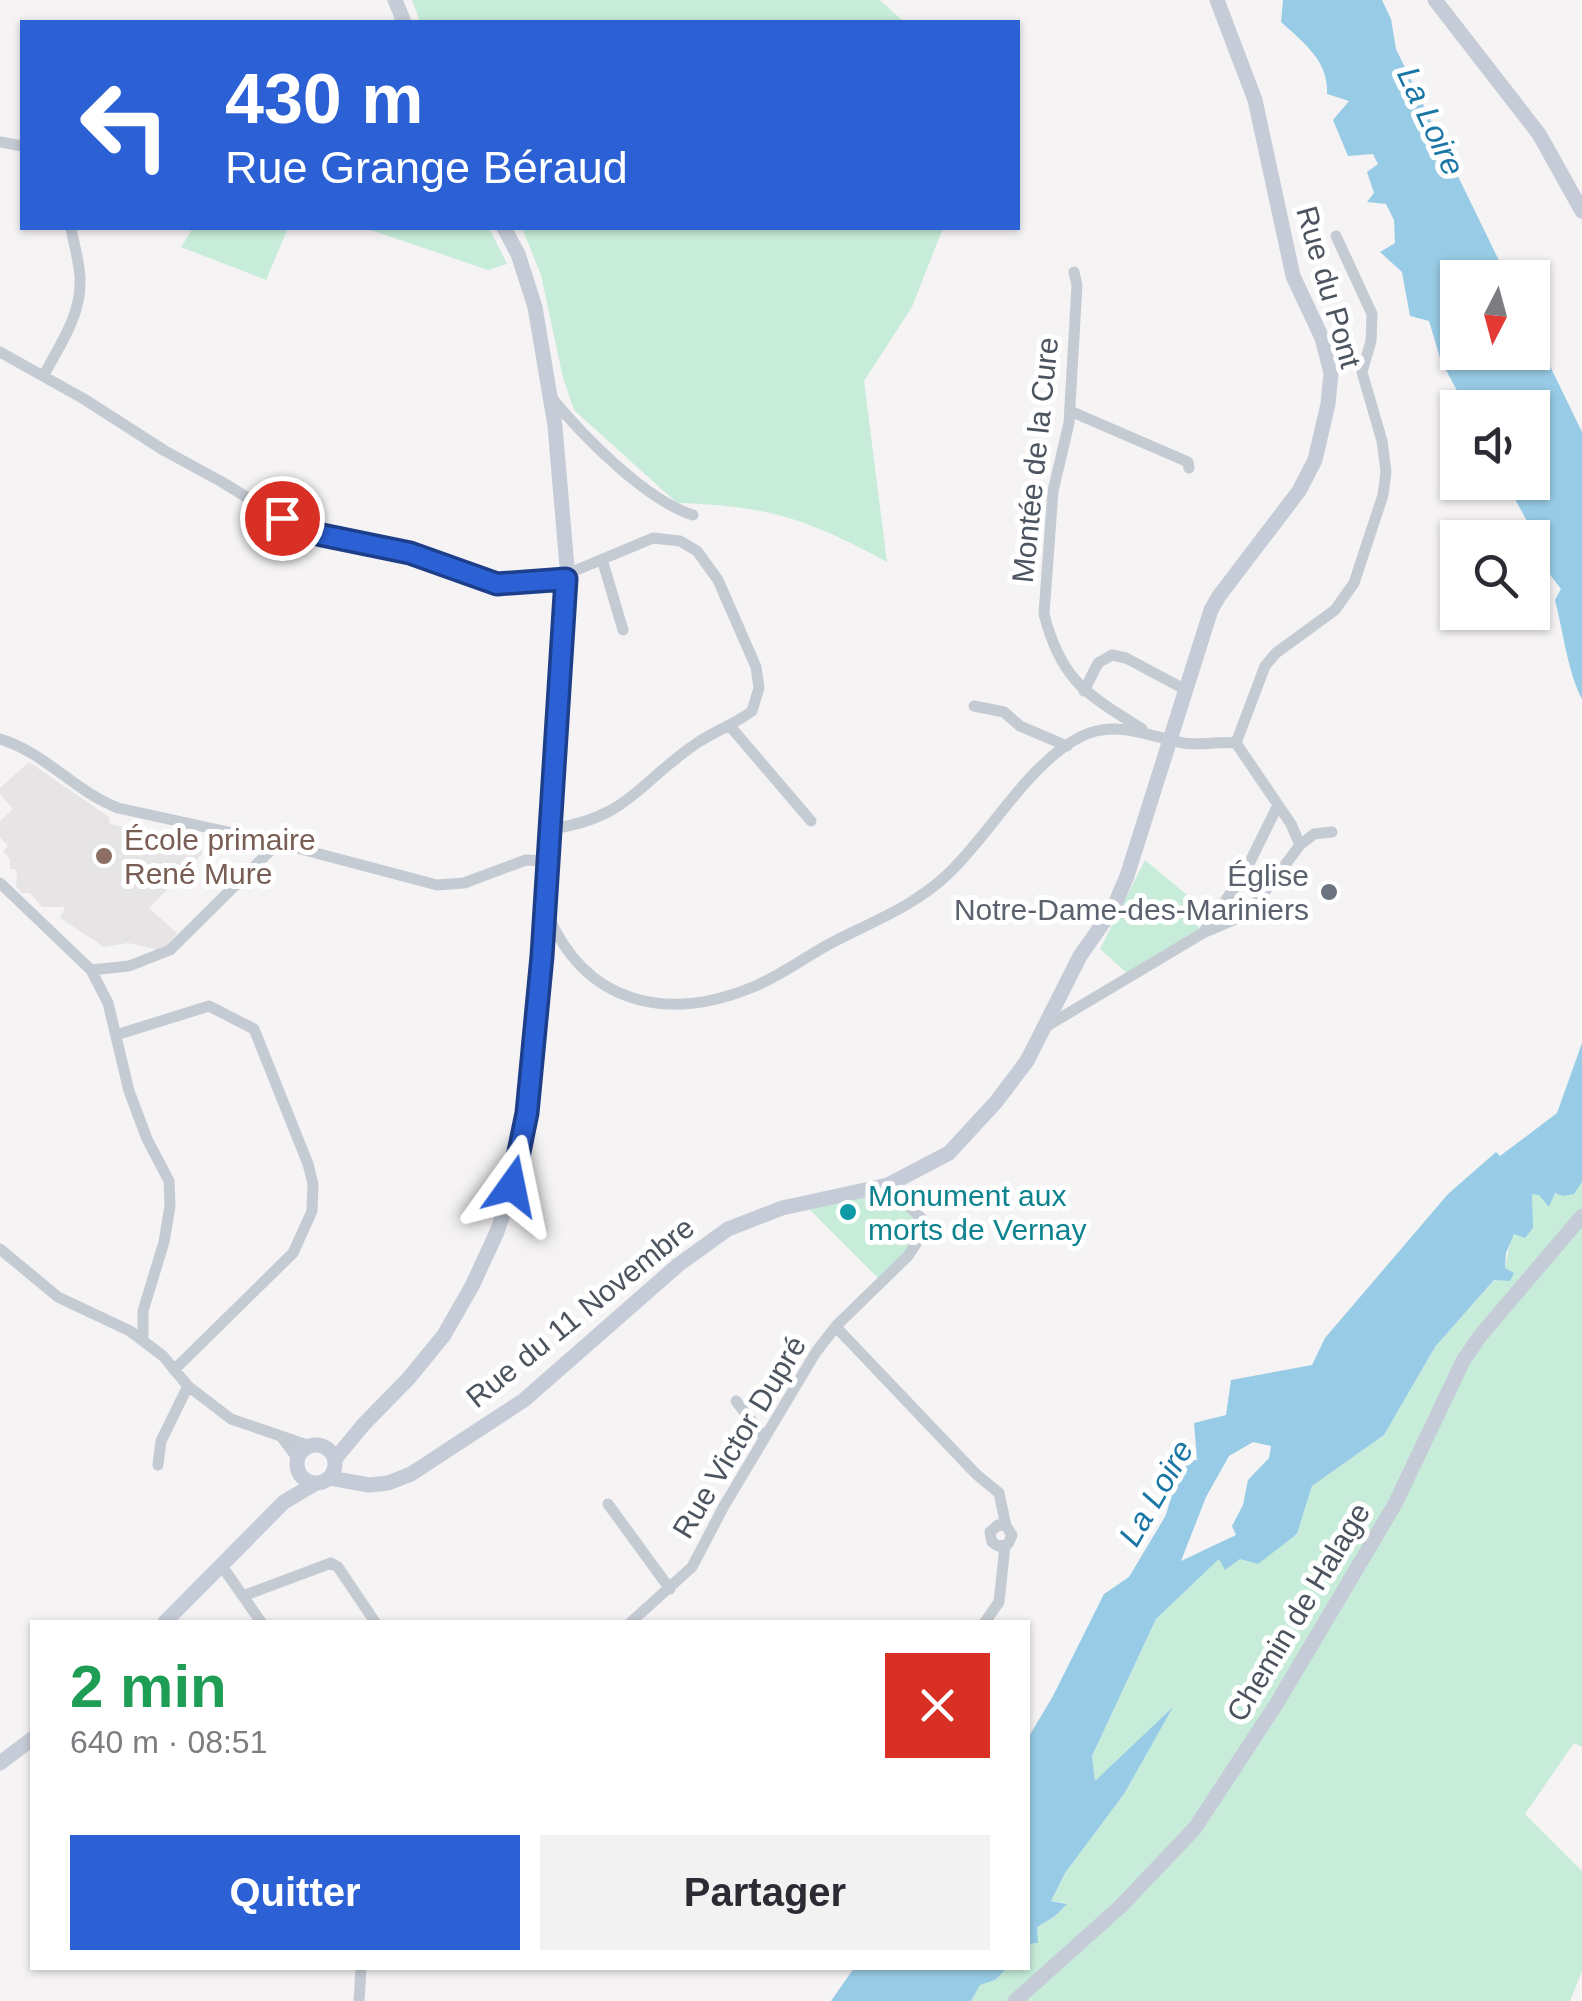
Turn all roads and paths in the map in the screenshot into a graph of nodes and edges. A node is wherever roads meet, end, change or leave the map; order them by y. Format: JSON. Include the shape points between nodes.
{"nodes":[{"id":1,"x":1217,"y":0,"type":"edge"},
{"id":2,"x":1435,"y":0,"type":"edge"},
{"id":3,"x":1582,"y":211,"type":"edge"},
{"id":4,"x":71,"y":230,"type":"edge"},
{"id":5,"x":505,"y":230,"type":"edge"},
{"id":6,"x":1336,"y":236,"type":"dead end"},
{"id":7,"x":1074,"y":272,"type":"dead end"},
{"id":8,"x":0,"y":352,"type":"edge"},
{"id":9,"x":44,"y":375,"type":"junction"},
{"id":10,"x":550,"y":396,"type":"junction"},
{"id":11,"x":1070,"y":411,"type":"junction"},
{"id":12,"x":1189,"y":468,"type":"dead end"},
{"id":13,"x":693,"y":515,"type":"dead end"},
{"id":14,"x":602,"y":559,"type":"junction"},
{"id":15,"x":566,"y":576,"type":"junction"},
{"id":16,"x":623,"y":630,"type":"dead end"},
{"id":17,"x":1186,"y":690,"type":"junction"},
{"id":18,"x":1084,"y":691,"type":"junction"},
{"id":19,"x":974,"y":706,"type":"dead end"},
{"id":20,"x":729,"y":725,"type":"junction"},
{"id":21,"x":1145,"y":731,"type":"junction"},
{"id":22,"x":0,"y":739,"type":"edge"},
{"id":23,"x":1172,"y":739,"type":"junction"},
{"id":24,"x":1236,"y":743,"type":"junction"},
{"id":25,"x":1067,"y":746,"type":"junction"},
{"id":26,"x":1278,"y":804,"type":"junction"},
{"id":27,"x":811,"y":821,"type":"dead end"},
{"id":28,"x":551,"y":828,"type":"junction"},
{"id":29,"x":1332,"y":832,"type":"dead end"},
{"id":30,"x":278,"y":843,"type":"junction"},
{"id":31,"x":1300,"y":845,"type":"junction"},
{"id":32,"x":548,"y":861,"type":"junction"},
{"id":33,"x":0,"y":883,"type":"edge"},
{"id":34,"x":545,"y":908,"type":"junction"},
{"id":35,"x":1204,"y":933,"type":"junction"},
{"id":36,"x":542,"y":956,"type":"junction"},
{"id":37,"x":571,"y":957,"type":"junction"},
{"id":38,"x":90,"y":970,"type":"junction"},
{"id":39,"x":1047,"y":1026,"type":"junction"},
{"id":40,"x":116,"y":1035,"type":"junction"},
{"id":41,"x":888,"y":1185,"type":"junction"},
{"id":42,"x":1582,"y":1216,"type":"edge"},
{"id":43,"x":0,"y":1249,"type":"edge"},
{"id":44,"x":836,"y":1327,"type":"junction"},
{"id":45,"x":143,"y":1341,"type":"junction"},
{"id":46,"x":174,"y":1370,"type":"junction"},
{"id":47,"x":188,"y":1386,"type":"junction"},
{"id":48,"x":736,"y":1402,"type":"dead end"},
{"id":49,"x":364,"y":1424,"type":"junction"},
{"id":50,"x":764,"y":1437,"type":"junction"},
{"id":51,"x":305,"y":1453,"type":"junction"},
{"id":52,"x":158,"y":1464,"type":"dead end"},
{"id":53,"x":329,"y":1471,"type":"junction"},
{"id":54,"x":284,"y":1502,"type":"junction"},
{"id":55,"x":608,"y":1504,"type":"dead end"},
{"id":56,"x":222,"y":1566,"type":"junction"},
{"id":57,"x":670,"y":1589,"type":"junction"},
{"id":58,"x":243,"y":1596,"type":"junction"},
{"id":59,"x":167,"y":1620,"type":"edge"},
{"id":60,"x":260,"y":1620,"type":"edge"},
{"id":61,"x":374,"y":1620,"type":"edge"},
{"id":62,"x":633,"y":1620,"type":"edge"},
{"id":63,"x":986,"y":1620,"type":"edge"},
{"id":64,"x":30,"y":1740,"type":"edge"},
{"id":65,"x":0,"y":1763,"type":"edge"},
{"id":66,"x":361,"y":1970,"type":"edge"},
{"id":67,"x":359,"y":2001,"type":"edge"},
{"id":68,"x":1015,"y":2001,"type":"edge"}],
"edges":[{"from":1,"to":17,"type":"street","name":"Rue du Pont","via":[[1255,100],[1293,276],[1331,373],[1315,460],[1219,596]]},
{"from":2,"to":3,"type":"street","via":[[1539,134]]},
{"from":4,"to":9,"type":"street","via":[[78,298]]},
{"from":5,"to":10,"type":"street","via":[[535,307]]},
{"from":6,"to":24,"type":"street","via":[[1372,314],[1362,372],[1382,441],[1384,494],[1354,583],[1335,610],[1265,666]]},
{"from":7,"to":11,"type":"street","name":"Montée de la Cure"},
{"from":8,"to":9,"type":"street"},
{"from":9,"to":15,"type":"street","via":[[296,527],[410,553],[497,584]]},
{"from":10,"to":13,"type":"street","via":[[663,503]]},
{"from":10,"to":15,"type":"street"},
{"from":11,"to":12,"type":"street"},
{"from":11,"to":18,"type":"street","name":"Montée de la Cure","via":[[1052,491],[1044,614],[1063,666]]},
{"from":14,"to":15,"type":"street"},
{"from":14,"to":16,"type":"street"},
{"from":14,"to":20,"type":"street","via":[[653,538],[689,545],[707,562],[757,678],[752,711]]},
{"from":15,"to":28,"type":"street"},
{"from":17,"to":18,"type":"street","via":[[1112,655],[1098,664]]},
{"from":17,"to":23,"type":"street","name":"Rue du Pont"},
{"from":18,"to":21,"type":"street","name":"Montée de la Cure"},
{"from":19,"to":25,"type":"street","via":[[1004,712]]},
{"from":20,"to":27,"type":"street"},
{"from":20,"to":28,"type":"street","via":[[698,742],[624,806]]},
{"from":21,"to":23,"type":"street"},
{"from":21,"to":25,"type":"street","via":[[1106,730]]},
{"from":22,"to":30,"type":"street","via":[[49,762],[96,800]]},
{"from":23,"to":24,"type":"street"},
{"from":23,"to":39,"type":"street","name":"Rue du 11 Novembre","via":[[1127,876]]},
{"from":24,"to":26,"type":"street"},
{"from":25,"to":37,"type":"street","via":[[917,900],[757,986],[725,998],[658,1006],[604,984]]},
{"from":26,"to":31,"type":"street"},
{"from":26,"to":35,"type":"street","via":[[1244,874]]},
{"from":28,"to":32,"type":"street"},
{"from":29,"to":31,"type":"street"},
{"from":30,"to":32,"type":"street","via":[[436,885],[464,883],[526,860]]},
{"from":30,"to":38,"type":"street","via":[[170,950],[129,966]]},
{"from":31,"to":35,"type":"street","via":[[1248,914]]},
{"from":32,"to":34,"type":"street"},
{"from":33,"to":38,"type":"street"},
{"from":34,"to":36,"type":"street"},
{"from":34,"to":37,"type":"street"},
{"from":35,"to":39,"type":"street"},
{"from":36,"to":37,"type":"street","via":[[550,951]]},
{"from":36,"to":49,"type":"street","via":[[527,1113],[497,1232],[444,1335]]},
{"from":38,"to":40,"type":"street"},
{"from":39,"to":41,"type":"street","name":"Rue du 11 Novembre","via":[[996,1102],[948,1152]]},
{"from":40,"to":45,"type":"street","via":[[141,1123],[168,1181],[170,1206],[143,1311]]},
{"from":40,"to":46,"type":"street","via":[[209,1006],[254,1029],[313,1184],[312,1211],[293,1254]]},
{"from":41,"to":44,"type":"street","name":"Rue Victor Dupré","via":[[928,1225],[908,1256]]},
{"from":41,"to":53,"type":"street","name":"Rue du 11 Novembre","via":[[782,1208],[728,1230],[678,1265],[524,1400],[411,1474],[368,1485]]},
{"from":42,"to":68,"type":"street","name":"Chemin de Halage","via":[[1463,1361],[1373,1541],[1195,1828]]},
{"from":43,"to":45,"type":"street","via":[[58,1297]]},
{"from":44,"to":50,"type":"street","name":"Rue Victor Dupré"},
{"from":44,"to":63,"type":"street","via":[[995,1489],[1012,1535],[1004,1546],[999,1602]]},
{"from":45,"to":46,"type":"street"},
{"from":46,"to":47,"type":"street"},
{"from":47,"to":51,"type":"street","via":[[231,1419]]},
{"from":47,"to":52,"type":"street"},
{"from":48,"to":50,"type":"street"},
{"from":49,"to":51,"type":"street"},
{"from":49,"to":53,"type":"street"},
{"from":50,"to":57,"type":"street","name":"Rue Victor Dupré","via":[[692,1566]]},
{"from":51,"to":53,"type":"street","via":[[328,1449]]},
{"from":51,"to":53,"type":"street","via":[[300,1475]]},
{"from":51,"to":54,"type":"street"},
{"from":53,"to":54,"type":"street"},
{"from":54,"to":56,"type":"street"},
{"from":55,"to":57,"type":"street"},
{"from":56,"to":58,"type":"street"},
{"from":56,"to":59,"type":"street"},
{"from":57,"to":62,"type":"street","name":"Rue Victor Dupré"},
{"from":58,"to":60,"type":"street"},
{"from":58,"to":61,"type":"street","via":[[330,1564]]},
{"from":64,"to":65,"type":"street"},
{"from":66,"to":67,"type":"street"}]}
